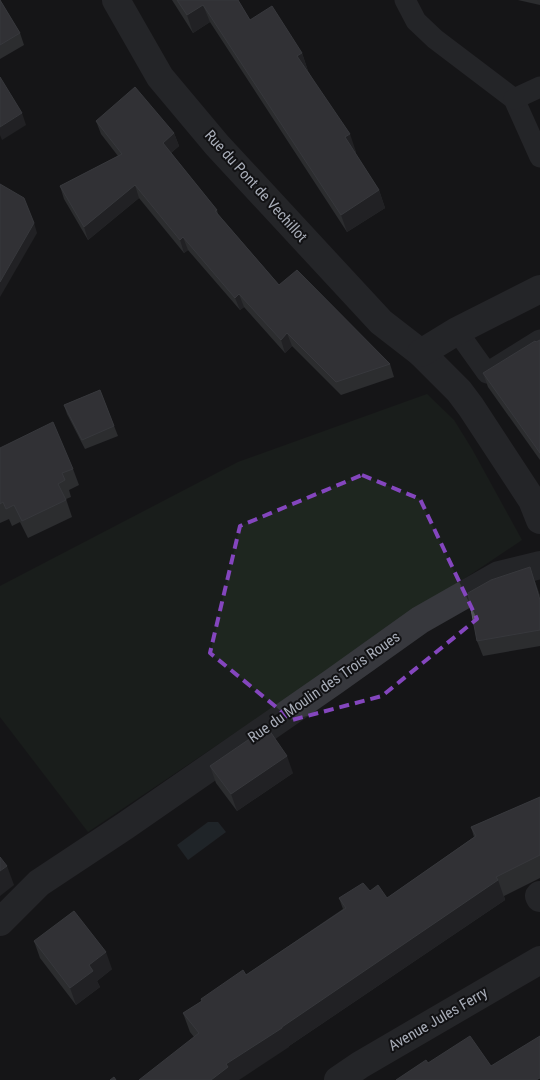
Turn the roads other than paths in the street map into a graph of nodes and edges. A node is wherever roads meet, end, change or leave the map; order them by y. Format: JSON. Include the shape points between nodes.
{"nodes":[{"id":1,"x":116,"y":0,"type":"edge"},
{"id":2,"x":405,"y":0,"type":"edge"},
{"id":3,"x":540,"y":87,"type":"edge"},
{"id":4,"x":514,"y":99,"type":"junction"},
{"id":5,"x":540,"y":157,"type":"edge"},
{"id":6,"x":540,"y":289,"type":"edge"},
{"id":7,"x":457,"y":331,"type":"junction"},
{"id":8,"x":540,"y":340,"type":"edge"},
{"id":9,"x":421,"y":352,"type":"junction"},
{"id":10,"x":540,"y":520,"type":"edge"},
{"id":11,"x":540,"y":565,"type":"edge"},
{"id":12,"x":0,"y":922,"type":"edge"},
{"id":13,"x":540,"y":960,"type":"edge"},
{"id":14,"x":338,"y":1080,"type":"edge"}],
"edges":[{"from":1,"to":9,"type":"street","name":"Rue du Pont de Vechillot","via":[[160,77],[217,145],[381,322]]},
{"from":2,"to":4,"type":"lane","via":[[416,21],[435,39]]},
{"from":3,"to":4,"type":"lane"},
{"from":4,"to":5,"type":"lane"},
{"from":6,"to":7,"type":"street"},
{"from":7,"to":8,"type":"lane","via":[[487,372]]},
{"from":7,"to":9,"type":"street"},
{"from":9,"to":10,"type":"street","name":"Rue du Pont de Vechillot","via":[[471,407],[532,500]]},
{"from":11,"to":12,"type":"street","name":"Rue du Moulin des Trois Roues","via":[[499,575],[420,620],[39,883]]},
{"from":13,"to":14,"type":"street","name":"Avenue Jules Ferry"}]}
